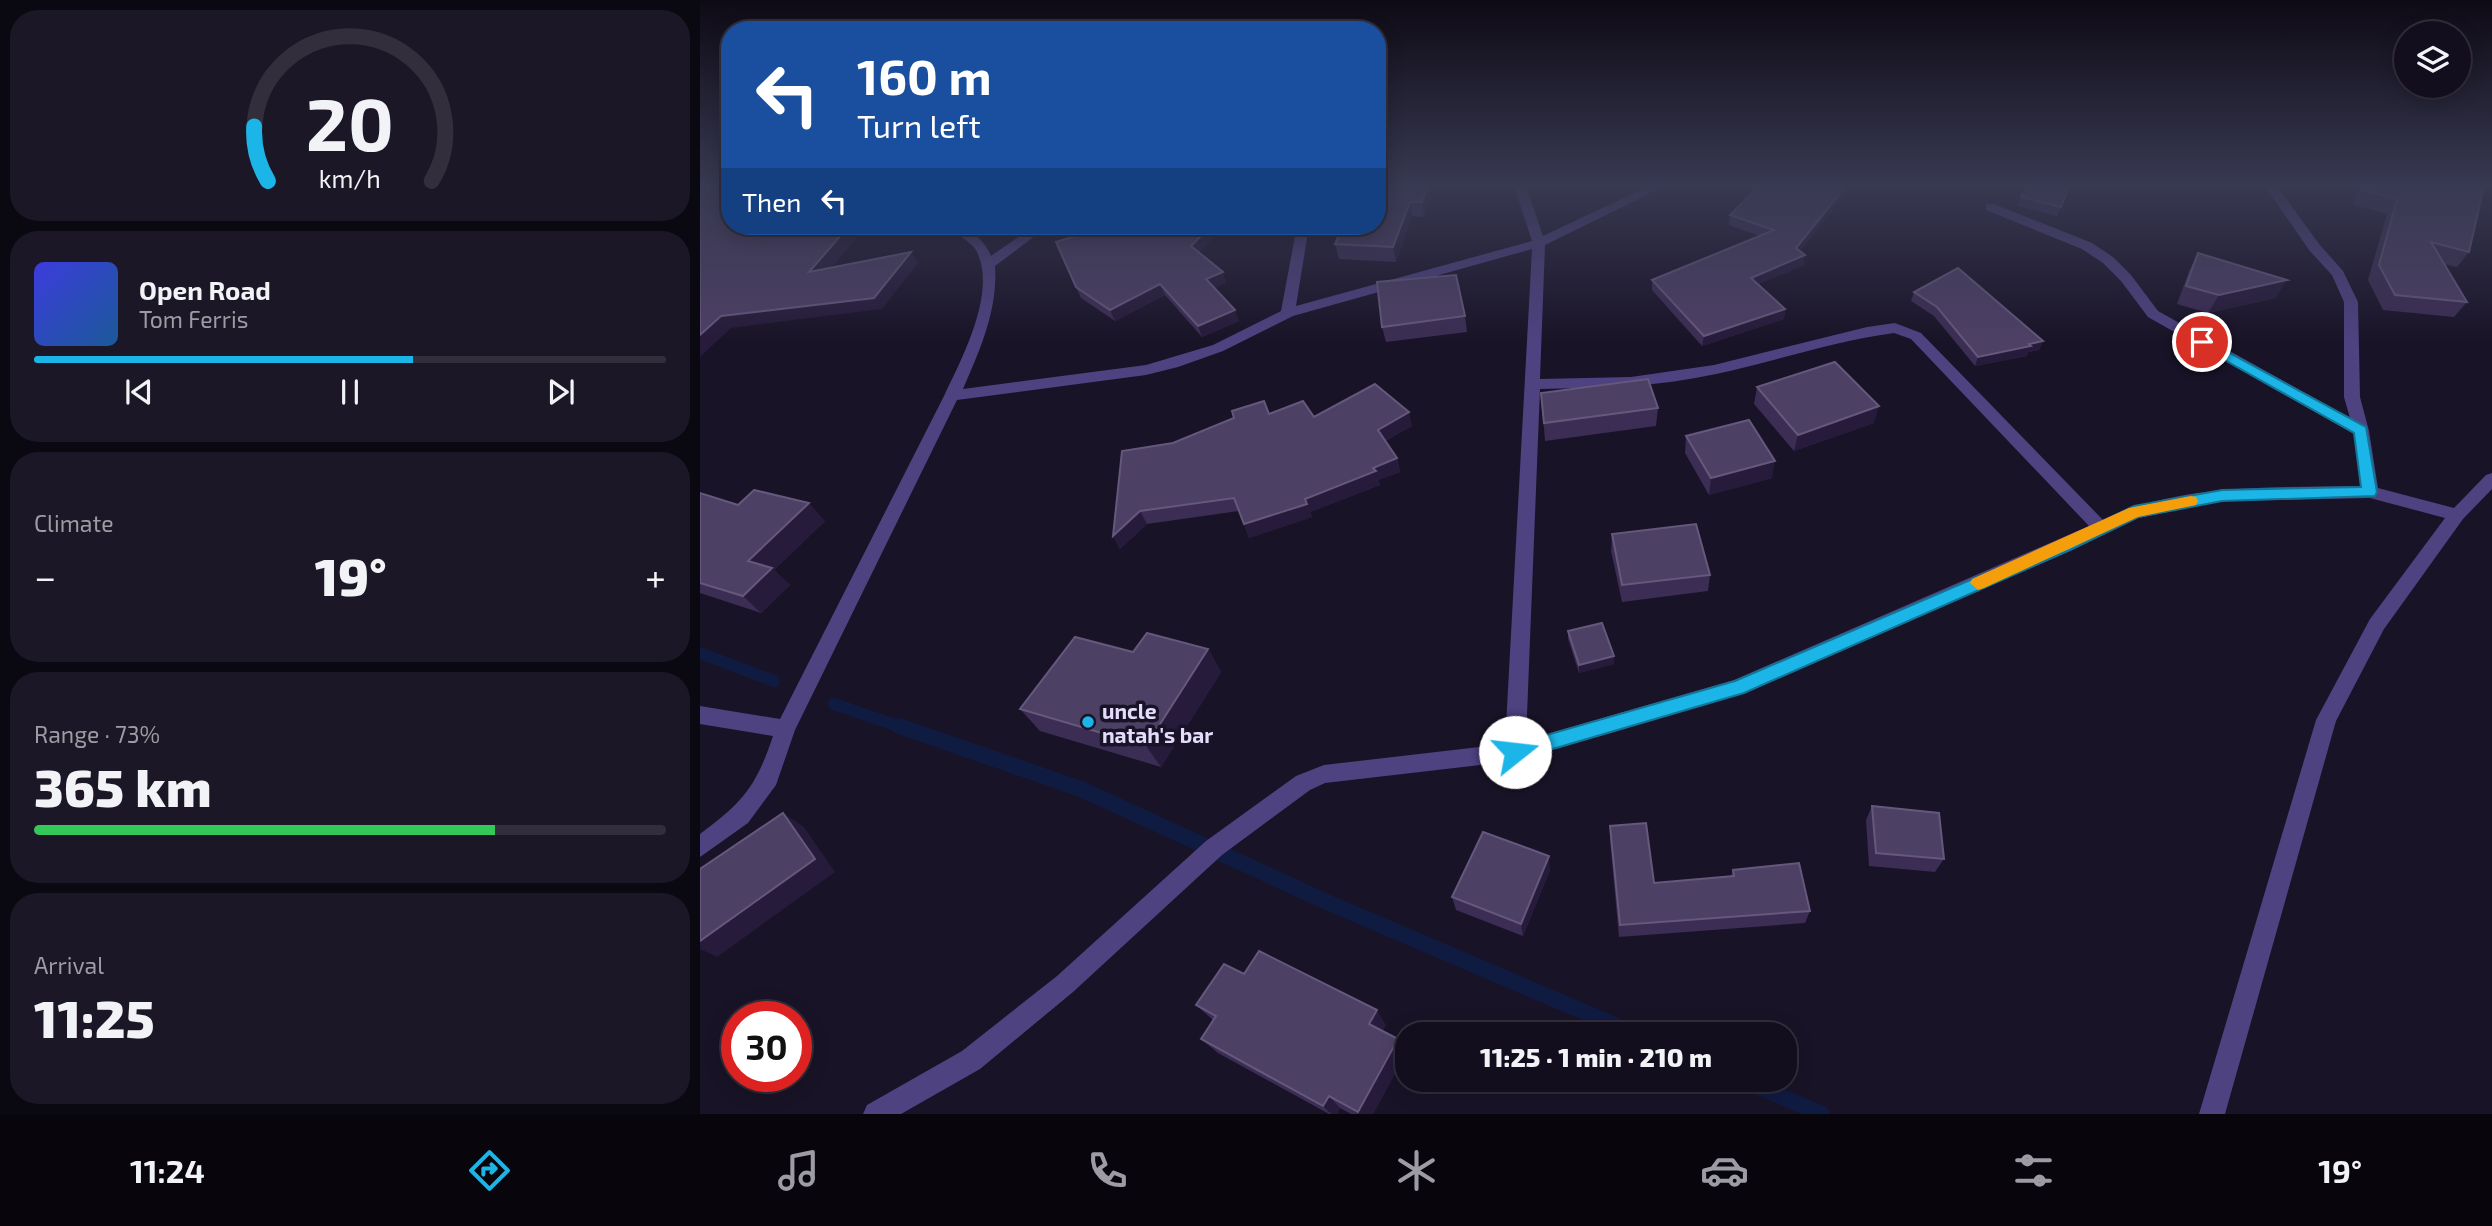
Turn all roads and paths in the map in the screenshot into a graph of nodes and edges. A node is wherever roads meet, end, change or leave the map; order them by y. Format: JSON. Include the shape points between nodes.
{"nodes":[{"id":1,"x":969,"y":238,"type":"edge"},
{"id":2,"x":1025,"y":238,"type":"edge"},
{"id":3,"x":1301,"y":238,"type":"edge"},
{"id":4,"x":1537,"y":238,"type":"edge"},
{"id":5,"x":1550,"y":238,"type":"edge"},
{"id":6,"x":2067,"y":238,"type":"edge"},
{"id":7,"x":2308,"y":238,"type":"edge"},
{"id":8,"x":1539,"y":243,"type":"junction"},
{"id":9,"x":987,"y":265,"type":"junction"},
{"id":10,"x":1288,"y":313,"type":"junction"},
{"id":11,"x":1532,"y":384,"type":"junction"},
{"id":12,"x":952,"y":396,"type":"junction"},
{"id":13,"x":2361,"y":431,"type":"junction"},
{"id":14,"x":2492,"y":479,"type":"edge"},
{"id":15,"x":2370,"y":492,"type":"junction"},
{"id":16,"x":2457,"y":515,"type":"junction"},
{"id":17,"x":2101,"y":528,"type":"junction"},
{"id":18,"x":700,"y":715,"type":"edge"},
{"id":19,"x":785,"y":729,"type":"junction"},
{"id":20,"x":1515,"y":752,"type":"junction"},
{"id":21,"x":700,"y":847,"type":"edge"},
{"id":22,"x":876,"y":1114,"type":"edge"},
{"id":23,"x":2213,"y":1114,"type":"edge"}],
"edges":[{"from":1,"to":9,"type":"street","via":[[978,245]]},
{"from":2,"to":9,"type":"street"},
{"from":3,"to":10,"type":"street"},
{"from":4,"to":8,"type":"street"},
{"from":5,"to":8,"type":"street"},
{"from":6,"to":13,"type":"street","via":[[2108,260],[2153,314]]},
{"from":7,"to":13,"type":"street","via":[[2338,274],[2351,302],[2352,397]]},
{"from":8,"to":10,"type":"street"},
{"from":8,"to":11,"type":"street"},
{"from":9,"to":12,"type":"street","via":[[989,299]]},
{"from":10,"to":12,"type":"street","via":[[1218,348],[1146,370]]},
{"from":11,"to":17,"type":"street","via":[[1631,382],[1714,370],[1895,328],[1916,336]]},
{"from":11,"to":20,"type":"street"},
{"from":12,"to":19,"type":"street"},
{"from":13,"to":15,"type":"street"},
{"from":14,"to":16,"type":"street"},
{"from":15,"to":16,"type":"street"},
{"from":15,"to":17,"type":"street","via":[[2222,495],[2134,512]]},
{"from":16,"to":23,"type":"street","via":[[2377,624],[2326,720]]},
{"from":17,"to":20,"type":"street","via":[[1738,687]]},
{"from":18,"to":19,"type":"street"},
{"from":19,"to":21,"type":"street","via":[[769,778],[741,816]]},
{"from":20,"to":22,"type":"street","via":[[1347,770],[1303,783],[1214,848],[1065,984],[971,1060]]}]}
